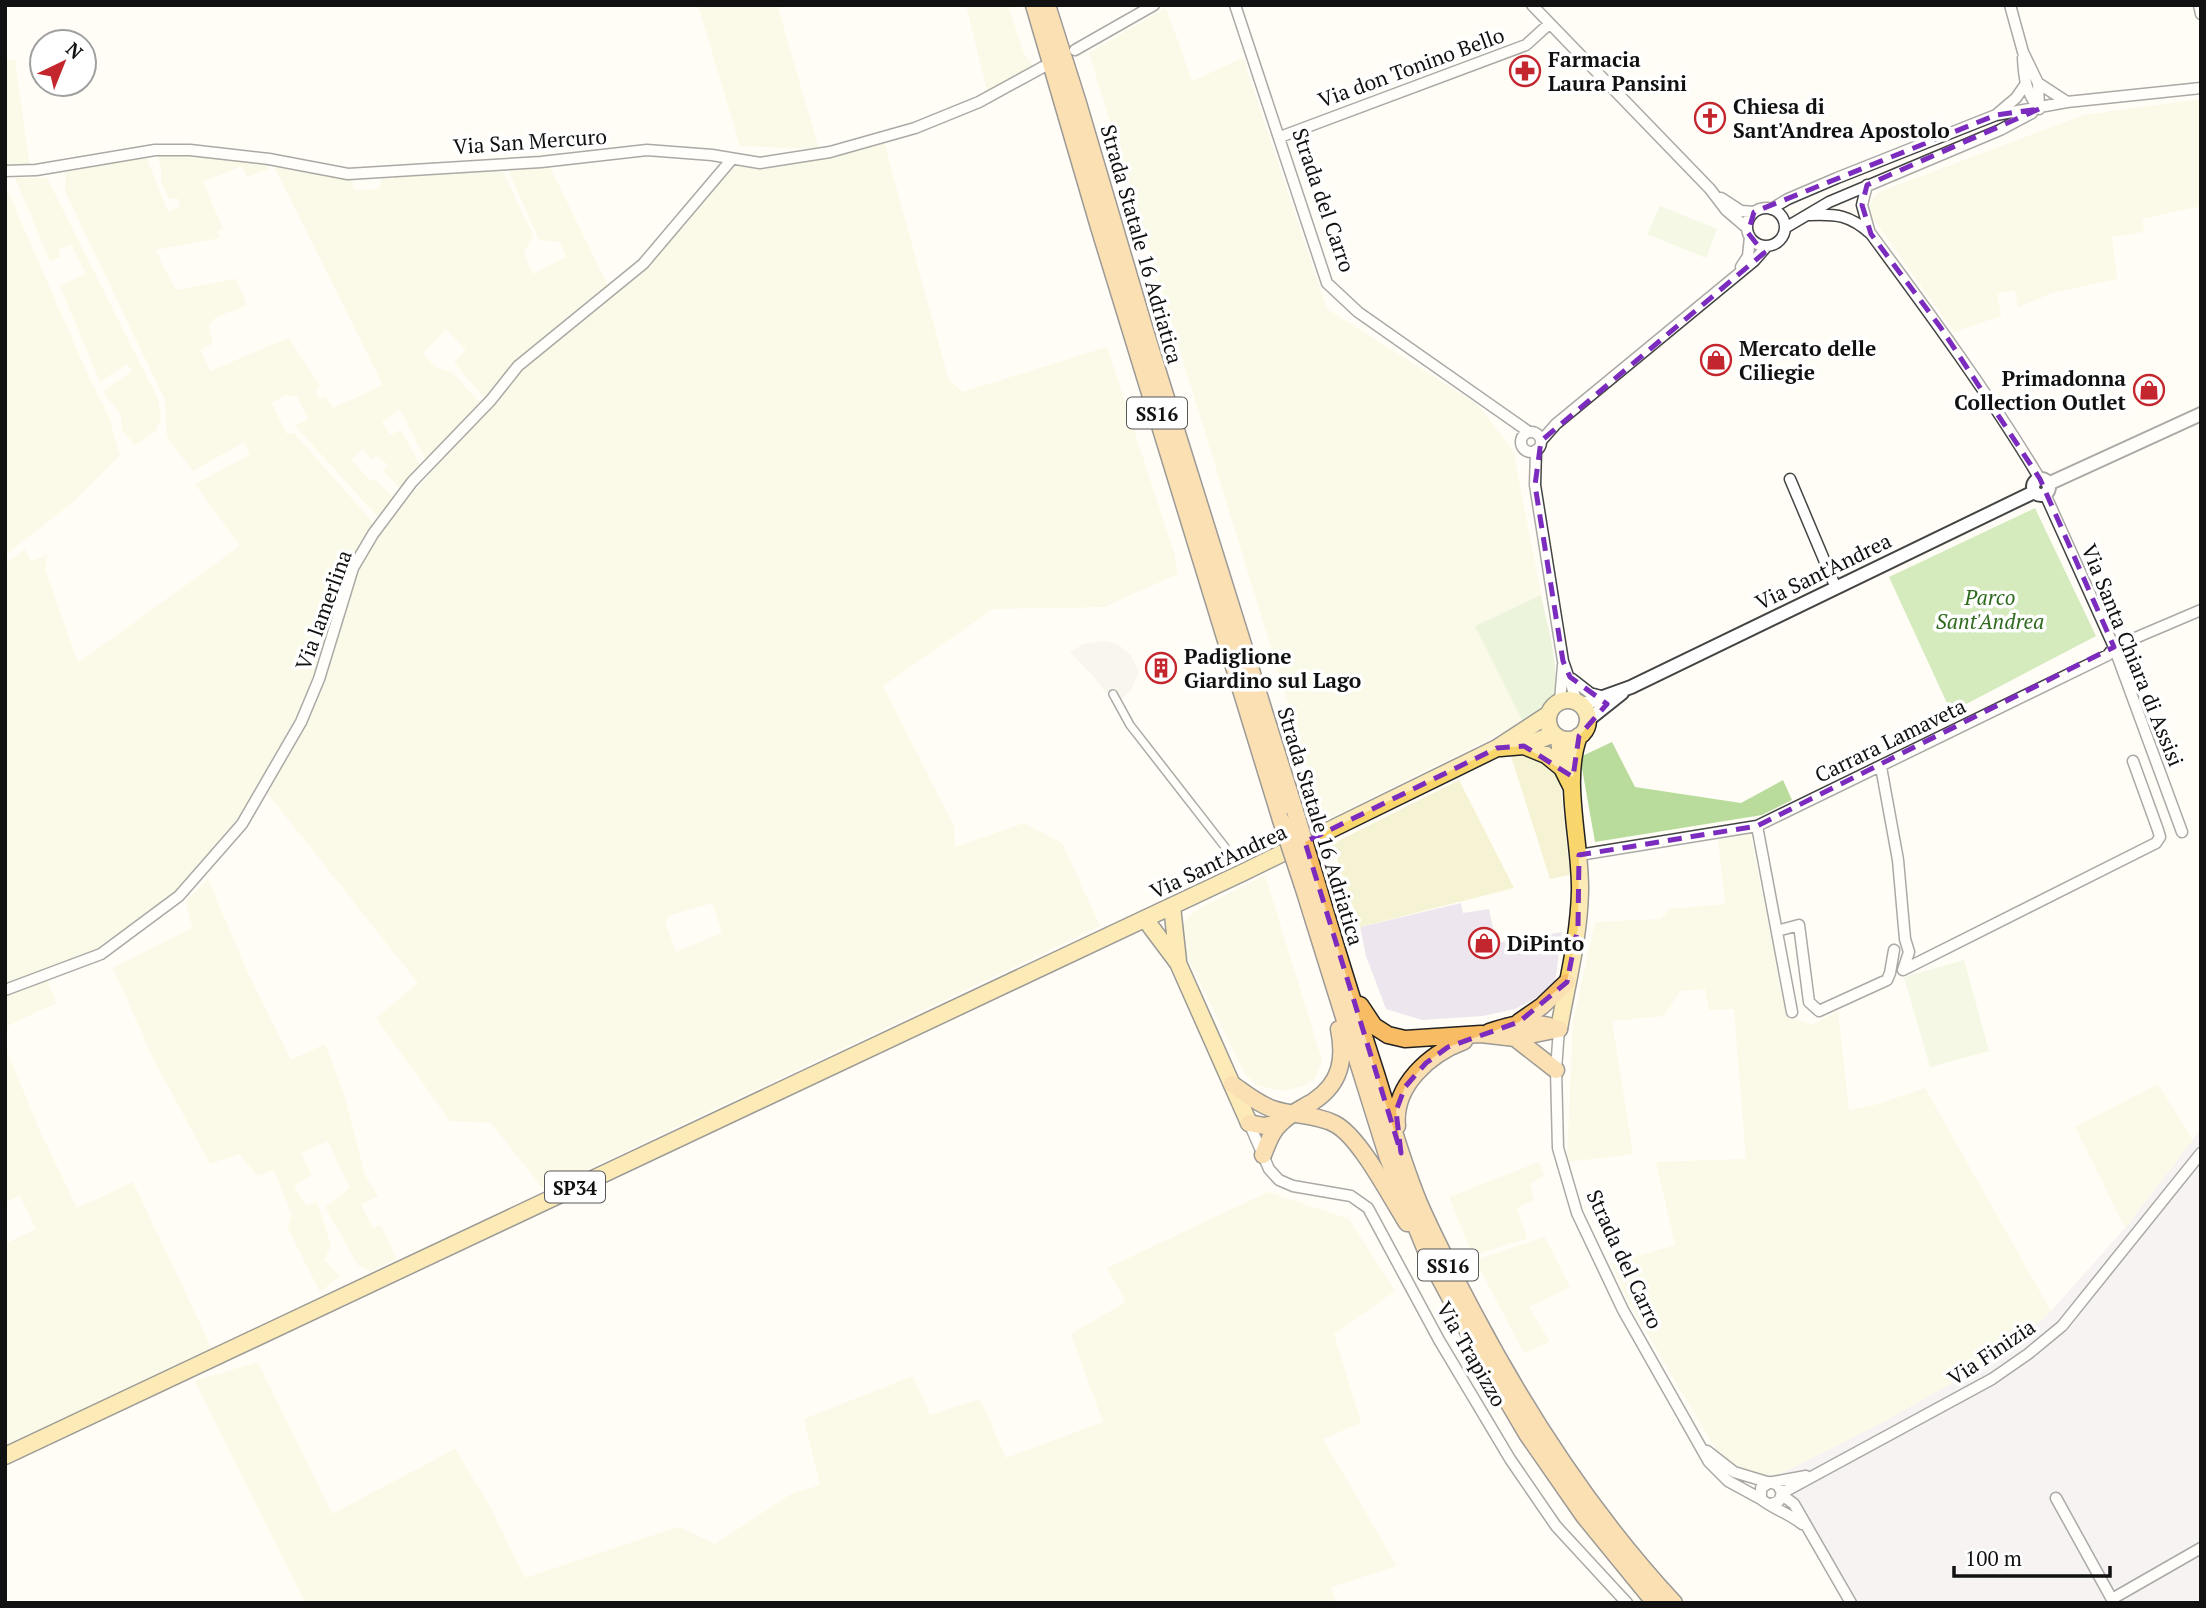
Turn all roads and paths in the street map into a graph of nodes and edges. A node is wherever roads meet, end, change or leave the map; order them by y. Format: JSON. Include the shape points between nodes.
{"nodes":[{"id":1,"x":1034,"y":5,"type":"edge"},
{"id":2,"x":1047,"y":5,"type":"edge"},
{"id":3,"x":1154,"y":5,"type":"edge"},
{"id":4,"x":1235,"y":5,"type":"edge"},
{"id":5,"x":1532,"y":5,"type":"edge"},
{"id":6,"x":2010,"y":5,"type":"edge"},
{"id":7,"x":2199,"y":5,"type":"edge"},
{"id":8,"x":2201,"y":14,"type":"edge"},
{"id":9,"x":1549,"y":24,"type":"junction"},
{"id":10,"x":1074,"y":50,"type":"dead end"},
{"id":11,"x":2023,"y":52,"type":"junction"},
{"id":12,"x":1043,"y":67,"type":"dead end"},
{"id":13,"x":2038,"y":83,"type":"junction"},
{"id":14,"x":2025,"y":85,"type":"junction"},
{"id":15,"x":2201,"y":88,"type":"edge"},
{"id":16,"x":2067,"y":102,"type":"junction"},
{"id":17,"x":2039,"y":109,"type":"junction"},
{"id":18,"x":1996,"y":115,"type":"junction"},
{"id":19,"x":1280,"y":136,"type":"junction"},
{"id":20,"x":732,"y":159,"type":"junction"},
{"id":21,"x":5,"y":170,"type":"edge"},
{"id":22,"x":1867,"y":185,"type":"junction"},
{"id":23,"x":1710,"y":190,"type":"junction"},
{"id":24,"x":1771,"y":209,"type":"junction"},
{"id":25,"x":1754,"y":212,"type":"junction"},
{"id":26,"x":1810,"y":215,"type":"junction"},
{"id":27,"x":1785,"y":228,"type":"junction"},
{"id":28,"x":1749,"y":233,"type":"junction"},
{"id":29,"x":1871,"y":234,"type":"junction"},
{"id":30,"x":1766,"y":246,"type":"junction"},
{"id":31,"x":1736,"y":273,"type":"junction"},
{"id":32,"x":1501,"y":413,"type":"junction"},
{"id":33,"x":2201,"y":414,"type":"edge"},
{"id":34,"x":1535,"y":439,"type":"junction"},
{"id":35,"x":1522,"y":444,"type":"junction"},
{"id":36,"x":1790,"y":479,"type":"dead end"},
{"id":37,"x":1535,"y":485,"type":"junction"},
{"id":38,"x":2042,"y":487,"type":"junction"},
{"id":39,"x":1836,"y":588,"type":"junction"},
{"id":40,"x":2201,"y":610,"type":"edge"},
{"id":41,"x":2115,"y":647,"type":"junction"},
{"id":42,"x":1563,"y":661,"type":"junction"},
{"id":43,"x":1570,"y":677,"type":"junction"},
{"id":44,"x":1631,"y":687,"type":"junction"},
{"id":45,"x":1114,"y":694,"type":"dead end"},
{"id":46,"x":1601,"y":696,"type":"junction"},
{"id":47,"x":1560,"y":701,"type":"junction"},
{"id":48,"x":1582,"y":709,"type":"junction"},
{"id":49,"x":1549,"y":714,"type":"junction"},
{"id":50,"x":1556,"y":736,"type":"junction"},
{"id":51,"x":1579,"y":736,"type":"junction"},
{"id":52,"x":1524,"y":746,"type":"junction"},
{"id":53,"x":1497,"y":748,"type":"junction"},
{"id":54,"x":2133,"y":761,"type":"dead end"},
{"id":55,"x":1881,"y":767,"type":"junction"},
{"id":56,"x":1562,"y":768,"type":"junction"},
{"id":57,"x":1573,"y":792,"type":"junction"},
{"id":58,"x":1758,"y":826,"type":"junction"},
{"id":59,"x":2182,"y":832,"type":"dead end"},
{"id":60,"x":1225,"y":847,"type":"dead end"},
{"id":61,"x":1579,"y":855,"type":"junction"},
{"id":62,"x":1309,"y":883,"type":"junction"},
{"id":63,"x":1172,"y":906,"type":"junction"},
{"id":64,"x":1145,"y":919,"type":"junction"},
{"id":65,"x":1777,"y":931,"type":"junction"},
{"id":66,"x":1894,"y":950,"type":"dead end"},
{"id":67,"x":1333,"y":961,"type":"junction"},
{"id":68,"x":1178,"y":964,"type":"junction"},
{"id":69,"x":1567,"y":982,"type":"junction"},
{"id":70,"x":5,"y":990,"type":"edge"},
{"id":71,"x":1791,"y":1012,"type":"dead end"},
{"id":72,"x":1559,"y":1029,"type":"junction"},
{"id":73,"x":1517,"y":1030,"type":"junction"},
{"id":74,"x":1481,"y":1034,"type":"junction"},
{"id":75,"x":1556,"y":1070,"type":"junction"},
{"id":76,"x":1232,"y":1084,"type":"junction"},
{"id":77,"x":1281,"y":1115,"type":"junction"},
{"id":78,"x":1249,"y":1124,"type":"junction"},
{"id":79,"x":1401,"y":1153,"type":"junction"},
{"id":80,"x":2201,"y":1153,"type":"edge"},
{"id":81,"x":1263,"y":1155,"type":"junction"},
{"id":82,"x":1429,"y":1258,"type":"junction"},
{"id":83,"x":1698,"y":1440,"type":"junction"},
{"id":84,"x":5,"y":1456,"type":"edge"},
{"id":85,"x":1819,"y":1472,"type":"junction"},
{"id":86,"x":1770,"y":1482,"type":"junction"},
{"id":87,"x":1782,"y":1494,"type":"junction"},
{"id":88,"x":2056,"y":1498,"type":"dead end"},
{"id":89,"x":1766,"y":1502,"type":"junction"},
{"id":90,"x":1808,"y":1529,"type":"junction"},
{"id":91,"x":2201,"y":1548,"type":"edge"},
{"id":92,"x":2113,"y":1601,"type":"edge"},
{"id":93,"x":1628,"y":1603,"type":"edge"},
{"id":94,"x":1655,"y":1603,"type":"edge"},
{"id":95,"x":1674,"y":1603,"type":"edge"},
{"id":96,"x":1851,"y":1603,"type":"edge"}],
"edges":[{"from":1,"to":62,"type":"highway","name":"Strada Statale 16 Adriatica","number":"SS16","bridge":true,"via":[[1281,820]]},
{"from":2,"to":62,"type":"highway","name":"Strada Statale 16 Adriatica","number":"SS16","bridge":true,"via":[[1295,811]]},
{"from":3,"to":10,"type":"street"},
{"from":4,"to":19,"type":"street","name":"Strada del Carro"},
{"from":5,"to":9,"type":"street"},
{"from":6,"to":11,"type":"street"},
{"from":7,"to":8,"type":"street"},
{"from":9,"to":19,"type":"street","name":"Via don Tonino Bello","via":[[1526,45]]},
{"from":9,"to":23,"type":"street"},
{"from":11,"to":13,"type":"street"},
{"from":11,"to":14,"type":"street"},
{"from":12,"to":20,"type":"street","name":"Via San Mercuro","via":[[979,102],[915,128],[830,152],[760,163]]},
{"from":13,"to":16,"type":"street"},
{"from":13,"to":17,"type":"street"},
{"from":14,"to":17,"type":"street"},
{"from":14,"to":18,"type":"street"},
{"from":15,"to":16,"type":"street"},
{"from":16,"to":17,"type":"street"},
{"from":17,"to":18,"type":"street"},
{"from":17,"to":22,"type":"street"},
{"from":18,"to":24,"type":"street"},
{"from":19,"to":32,"type":"street","name":"Strada del Carro","via":[[1327,283],[1359,312]]},
{"from":20,"to":21,"type":"street","name":"Via San Mercuro","via":[[647,150],[348,174],[269,159],[155,150],[48,169]]},
{"from":20,"to":70,"type":"street","name":"Via lamerlina","via":[[643,264],[519,366],[412,482],[373,534],[353,568],[301,722],[242,824],[179,897],[101,954]]},
{"from":22,"to":26,"type":"street"},
{"from":22,"to":29,"type":"street","via":[[1862,205]]},
{"from":23,"to":25,"type":"street","via":[[1741,211]]},
{"from":23,"to":28,"type":"street"},
{"from":24,"to":25,"type":"street"},
{"from":24,"to":27,"type":"street","via":[[1782,216]]},
{"from":25,"to":28,"type":"street"},
{"from":26,"to":27,"type":"street"},
{"from":26,"to":29,"type":"street","via":[[1845,217]]},
{"from":27,"to":30,"type":"street","via":[[1777,243]]},
{"from":28,"to":30,"type":"street","via":[[1754,242]]},
{"from":28,"to":31,"type":"street","via":[[1748,257]]},
{"from":29,"to":38,"type":"street","name":"Via Santa Chiara di Assisi","via":[[1941,328]]},
{"from":30,"to":31,"type":"street"},
{"from":31,"to":34,"type":"street"},
{"from":32,"to":34,"type":"street","name":"Strada del Carro"},
{"from":32,"to":35,"type":"street","name":"Strada del Carro"},
{"from":33,"to":38,"type":"street","name":"Via Sant'Andrea"},
{"from":34,"to":35,"type":"street","via":[[1523,435]]},
{"from":34,"to":35,"type":"street","via":[[1527,451]]},
{"from":34,"to":37,"type":"street","name":"Strada del Carro"},
{"from":35,"to":37,"type":"street","name":"Strada del Carro"},
{"from":36,"to":39,"type":"street"},
{"from":37,"to":42,"type":"street","name":"Strada del Carro"},
{"from":38,"to":39,"type":"street","name":"Via Sant'Andrea"},
{"from":38,"to":41,"type":"street","name":"Via Santa Chiara di Assisi"},
{"from":39,"to":44,"type":"street","name":"Via Sant'Andrea"},
{"from":40,"to":41,"type":"street","name":"Carrara Lamaveta"},
{"from":41,"to":55,"type":"street","name":"Carrara Lamaveta","via":[[2108,655]]},
{"from":41,"to":59,"type":"street","name":"Via Santa Chiara di Assisi"},
{"from":42,"to":43,"type":"street","name":"Strada del Carro"},
{"from":42,"to":47,"type":"street","name":"Strada del Carro"},
{"from":43,"to":46,"type":"street"},
{"from":43,"to":48,"type":"street","name":"Strada del Carro"},
{"from":44,"to":46,"type":"street","name":"Via Sant'Andrea"},
{"from":44,"to":48,"type":"street","name":"Via Sant'Andrea"},
{"from":45,"to":60,"type":"street","via":[[1130,725]]},
{"from":46,"to":48,"type":"street","name":"Via Sant'Andrea"},
{"from":47,"to":48,"type":"main road","name":"Via Sant'Andrea"},
{"from":47,"to":49,"type":"main road","name":"Via Sant'Andrea"},
{"from":48,"to":51,"type":"main road","name":"Via Sant'Andrea","via":[[1584,732]]},
{"from":49,"to":50,"type":"main road"},
{"from":49,"to":53,"type":"main road","name":"Via Sant'Andrea"},
{"from":50,"to":51,"type":"main road","name":"Via Sant'Andrea","via":[[1569,740]]},
{"from":50,"to":52,"type":"main road","name":"Via Sant'Andrea"},
{"from":50,"to":56,"type":"main road","name":"Strada del Carro"},
{"from":51,"to":57,"type":"main road","name":"Strada del Carro"},
{"from":52,"to":53,"type":"main road","name":"Via Sant'Andrea"},
{"from":52,"to":56,"type":"main road"},
{"from":53,"to":63,"type":"main road","name":"Via Sant'Andrea"},
{"from":54,"to":55,"type":"street","via":[[2160,837],[2156,842],[1903,970],[1909,952]]},
{"from":55,"to":58,"type":"street","name":"Carrara Lamaveta"},
{"from":56,"to":57,"type":"main road","name":"Strada del Carro"},
{"from":57,"to":61,"type":"main road","name":"Strada del Carro"},
{"from":58,"to":61,"type":"street","name":"Carrara Lamaveta"},
{"from":58,"to":65,"type":"street"},
{"from":61,"to":69,"type":"main road","name":"Strada del Carro","via":[[1578,927]]},
{"from":62,"to":67,"type":"highway","name":"Strada Statale 16 Adriatica","number":"SS16"},
{"from":63,"to":64,"type":"main road","name":"Via Sant'Andrea"},
{"from":63,"to":68,"type":"main road"},
{"from":64,"to":68,"type":"main road"},
{"from":64,"to":84,"type":"main road","number":"SP34"},
{"from":65,"to":66,"type":"street","via":[[1799,925],[1809,1002],[1819,1011],[1887,980]]},
{"from":65,"to":71,"type":"street"},
{"from":67,"to":74,"type":"highway","via":[[1374,1026],[1388,1035],[1405,1039]]},
{"from":67,"to":77,"type":"highway","via":[[1340,1069],[1326,1092]]},
{"from":67,"to":79,"type":"highway","name":"Strada Statale 16 Adriatica","number":"SS16"},
{"from":67,"to":82,"type":"highway","name":"Strada Statale 16 Adriatica","number":"SS16","via":[[1388,1157]]},
{"from":68,"to":76,"type":"main road"},
{"from":69,"to":72,"type":"main road","name":"Strada del Carro"},
{"from":69,"to":73,"type":"highway"},
{"from":72,"to":73,"type":"highway"},
{"from":72,"to":75,"type":"street","name":"Strada del Carro"},
{"from":73,"to":74,"type":"highway"},
{"from":73,"to":75,"type":"highway"},
{"from":74,"to":79,"type":"highway","via":[[1448,1047],[1405,1087],[1395,1111]]},
{"from":75,"to":83,"type":"street","name":"Strada del Carro","via":[[1558,1148],[1577,1213],[1623,1310]]},
{"from":76,"to":77,"type":"highway"},
{"from":76,"to":78,"type":"main road"},
{"from":77,"to":78,"type":"highway"},
{"from":77,"to":81,"type":"highway"},
{"from":77,"to":82,"type":"highway","via":[[1324,1119],[1351,1136]]},
{"from":78,"to":81,"type":"street","name":"Via Trapizzo"},
{"from":79,"to":95,"type":"highway","name":"Strada Statale 16 Adriatica","number":"SS16","via":[[1442,1253],[1538,1426],[1596,1508]]},
{"from":80,"to":85,"type":"street","name":"Via Finizia","via":[[2062,1326],[2037,1347],[1993,1379]]},
{"from":81,"to":93,"type":"street","name":"Via Trapizzo","via":[[1279,1180],[1351,1196],[1368,1208],[1510,1459],[1556,1526]]},
{"from":82,"to":94,"type":"highway","name":"Strada Statale 16 Adriatica","number":"SS16","via":[[1527,1434],[1584,1516]]},
{"from":83,"to":86,"type":"street","name":"Strada del Carro","via":[[1734,1472]]},
{"from":83,"to":89,"type":"street","name":"Strada del Carro","via":[[1709,1462],[1728,1481]]},
{"from":85,"to":86,"type":"street","name":"Via Finizia"},
{"from":85,"to":87,"type":"street","name":"Via Finizia"},
{"from":86,"to":87,"type":"street","via":[[1780,1487]]},
{"from":86,"to":89,"type":"street","via":[[1761,1488]]},
{"from":87,"to":89,"type":"street","via":[[1779,1501]]},
{"from":87,"to":90,"type":"street","name":"Strada del Carro","via":[[1794,1504]]},
{"from":88,"to":92,"type":"street"},
{"from":89,"to":90,"type":"street","name":"Strada del Carro"},
{"from":90,"to":96,"type":"street","name":"Strada del Carro"},
{"from":91,"to":92,"type":"street"}]}
